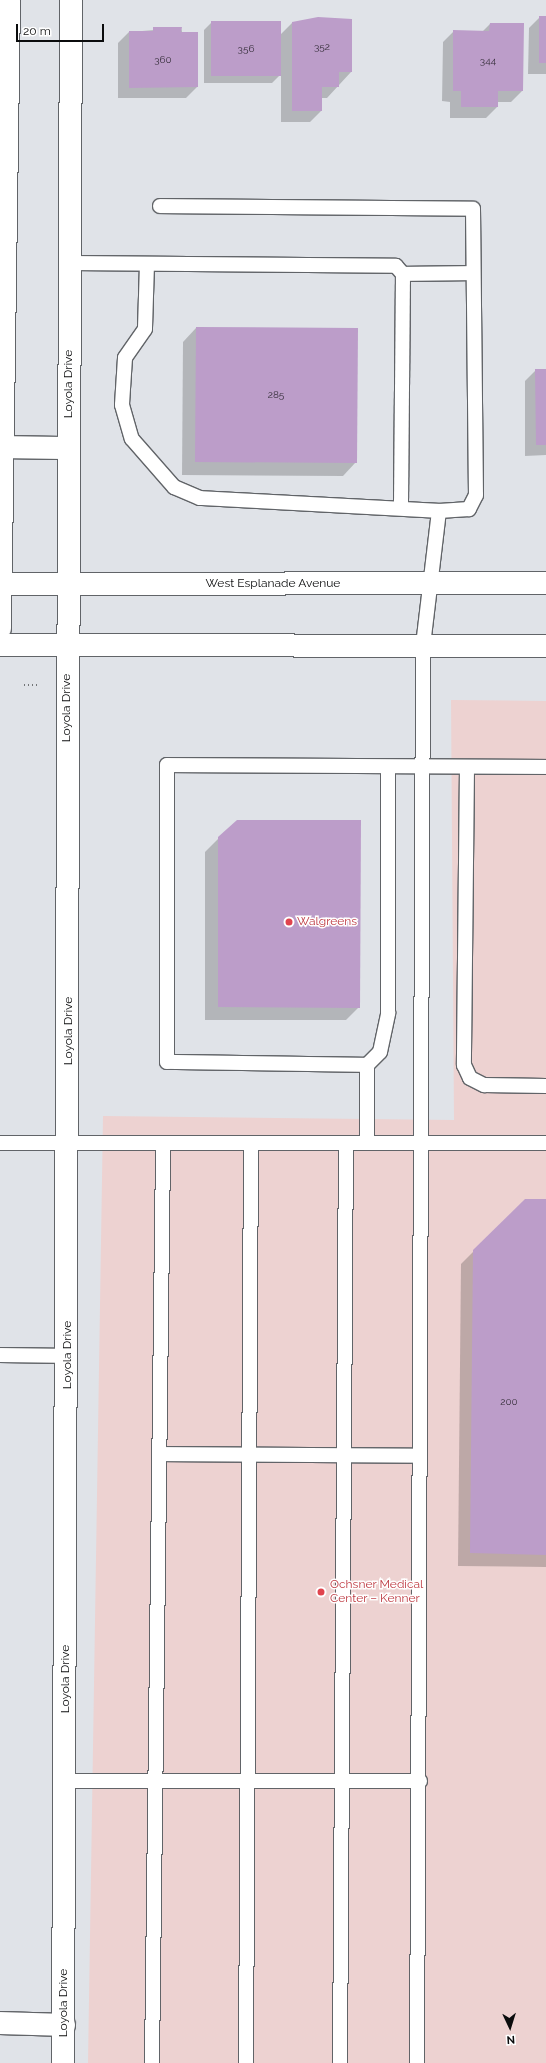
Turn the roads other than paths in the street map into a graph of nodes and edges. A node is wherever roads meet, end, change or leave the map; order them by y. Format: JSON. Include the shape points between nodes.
{"nodes":[{"id":1,"x":9,"y":0,"type":"edge"},
{"id":2,"x":71,"y":0,"type":"edge"},
{"id":3,"x":3,"y":154,"type":"edge"},
{"id":4,"x":160,"y":206,"type":"dead end"},
{"id":5,"x":70,"y":262,"type":"junction"},
{"id":6,"x":147,"y":264,"type":"junction"},
{"id":7,"x":474,"y":273,"type":"junction"},
{"id":8,"x":403,"y":274,"type":"junction"},
{"id":9,"x":2,"y":345,"type":"edge"},
{"id":10,"x":4,"y":447,"type":"junction"},
{"id":11,"x":68,"y":448,"type":"junction"},
{"id":12,"x":401,"y":508,"type":"junction"},
{"id":13,"x":439,"y":511,"type":"junction"},
{"id":14,"x":68,"y":583,"type":"junction"},
{"id":15,"x":546,"y":583,"type":"edge"},
{"id":16,"x":1,"y":584,"type":"edge"},
{"id":17,"x":431,"y":584,"type":"junction"},
{"id":18,"x":0,"y":628,"type":"edge"},
{"id":19,"x":0,"y":645,"type":"edge"},
{"id":20,"x":67,"y":645,"type":"junction"},
{"id":21,"x":424,"y":645,"type":"junction"},
{"id":22,"x":546,"y":646,"type":"edge"},
{"id":23,"x":388,"y":767,"type":"junction"},
{"id":24,"x":423,"y":767,"type":"junction"},
{"id":25,"x":467,"y":767,"type":"junction"},
{"id":26,"x":546,"y":767,"type":"edge"},
{"id":27,"x":367,"y":1065,"type":"junction"},
{"id":28,"x":546,"y":1086,"type":"edge"},
{"id":29,"x":546,"y":1142,"type":"edge"},
{"id":30,"x":0,"y":1143,"type":"edge"},
{"id":31,"x":163,"y":1143,"type":"junction"},
{"id":32,"x":251,"y":1143,"type":"junction"},
{"id":33,"x":346,"y":1143,"type":"junction"},
{"id":34,"x":367,"y":1143,"type":"junction"},
{"id":35,"x":421,"y":1143,"type":"junction"},
{"id":36,"x":69,"y":1144,"type":"junction"},
{"id":37,"x":0,"y":1355,"type":"edge"},
{"id":38,"x":68,"y":1356,"type":"junction"},
{"id":39,"x":160,"y":1454,"type":"junction"},
{"id":40,"x":248,"y":1455,"type":"junction"},
{"id":41,"x":342,"y":1455,"type":"junction"},
{"id":42,"x":420,"y":1456,"type":"junction"},
{"id":43,"x":65,"y":1781,"type":"junction"},
{"id":44,"x":156,"y":1781,"type":"junction"},
{"id":45,"x":247,"y":1781,"type":"junction"},
{"id":46,"x":342,"y":1781,"type":"junction"},
{"id":47,"x":420,"y":1781,"type":"junction"},
{"id":48,"x":0,"y":2023,"type":"edge"},
{"id":49,"x":64,"y":2025,"type":"junction"},
{"id":50,"x":63,"y":2063,"type":"edge"},
{"id":51,"x":152,"y":2063,"type":"edge"},
{"id":52,"x":246,"y":2063,"type":"edge"},
{"id":53,"x":340,"y":2063,"type":"edge"},
{"id":54,"x":417,"y":2063,"type":"edge"}],
"edges":[{"from":1,"to":3,"type":"main road"},
{"from":2,"to":5,"type":"main road","name":"Loyola Drive"},
{"from":3,"to":9,"type":"main road"},
{"from":4,"to":7,"type":"lane","via":[[473,209]]},
{"from":5,"to":6,"type":"lane"},
{"from":5,"to":11,"type":"main road","name":"Loyola Drive"},
{"from":6,"to":8,"type":"lane","via":[[396,266]]},
{"from":6,"to":12,"type":"lane","via":[[145,330],[125,358],[122,405],[132,439],[174,487],[200,498]]},
{"from":7,"to":8,"type":"lane"},
{"from":7,"to":13,"type":"lane","via":[[476,495],[469,509]]},
{"from":8,"to":12,"type":"lane"},
{"from":9,"to":10,"type":"main road"},
{"from":10,"to":11,"type":"main road"},
{"from":10,"to":16,"type":"main road"},
{"from":11,"to":14,"type":"main road","name":"Loyola Drive"},
{"from":12,"to":13,"type":"lane"},
{"from":13,"to":17,"type":"lane"},
{"from":14,"to":16,"type":"main road","name":"West Esplanade Avenue"},
{"from":14,"to":17,"type":"main road","name":"West Esplanade Avenue"},
{"from":14,"to":20,"type":"main road","name":"Loyola Drive"},
{"from":15,"to":17,"type":"main road","name":"West Esplanade Avenue"},
{"from":16,"to":18,"type":"main road"},
{"from":17,"to":21,"type":"lane"},
{"from":19,"to":20,"type":"main road"},
{"from":20,"to":21,"type":"main road"},
{"from":20,"to":36,"type":"main road","name":"Loyola Drive"},
{"from":21,"to":22,"type":"main road"},
{"from":21,"to":24,"type":"lane"},
{"from":23,"to":24,"type":"lane"},
{"from":23,"to":27,"type":"lane","via":[[388,1013],[380,1052]]},
{"from":23,"to":27,"type":"lane","via":[[166,765],[167,1062]]},
{"from":24,"to":25,"type":"lane"},
{"from":24,"to":35,"type":"lane"},
{"from":25,"to":26,"type":"lane"},
{"from":25,"to":28,"type":"lane","via":[[464,1065],[470,1078],[484,1086]]},
{"from":27,"to":34,"type":"lane"},
{"from":29,"to":35,"type":"lane"},
{"from":30,"to":36,"type":"lane"},
{"from":31,"to":32,"type":"lane"},
{"from":31,"to":36,"type":"lane"},
{"from":31,"to":39,"type":"lane"},
{"from":32,"to":33,"type":"lane"},
{"from":32,"to":40,"type":"lane"},
{"from":33,"to":34,"type":"lane"},
{"from":33,"to":41,"type":"lane"},
{"from":34,"to":35,"type":"lane"},
{"from":35,"to":42,"type":"lane"},
{"from":36,"to":38,"type":"main road","name":"Loyola Drive"},
{"from":37,"to":38,"type":"lane"},
{"from":38,"to":43,"type":"main road","name":"Loyola Drive"},
{"from":39,"to":40,"type":"lane"},
{"from":39,"to":44,"type":"lane"},
{"from":40,"to":41,"type":"lane"},
{"from":40,"to":45,"type":"lane"},
{"from":41,"to":42,"type":"lane"},
{"from":41,"to":46,"type":"lane"},
{"from":42,"to":47,"type":"lane"},
{"from":43,"to":44,"type":"lane"},
{"from":43,"to":49,"type":"main road","name":"Loyola Drive"},
{"from":44,"to":45,"type":"lane"},
{"from":44,"to":51,"type":"lane"},
{"from":45,"to":46,"type":"lane"},
{"from":45,"to":52,"type":"lane"},
{"from":46,"to":47,"type":"lane"},
{"from":46,"to":53,"type":"lane"},
{"from":47,"to":54,"type":"lane"},
{"from":48,"to":49,"type":"main road"},
{"from":49,"to":50,"type":"main road","name":"Loyola Drive"}]}
